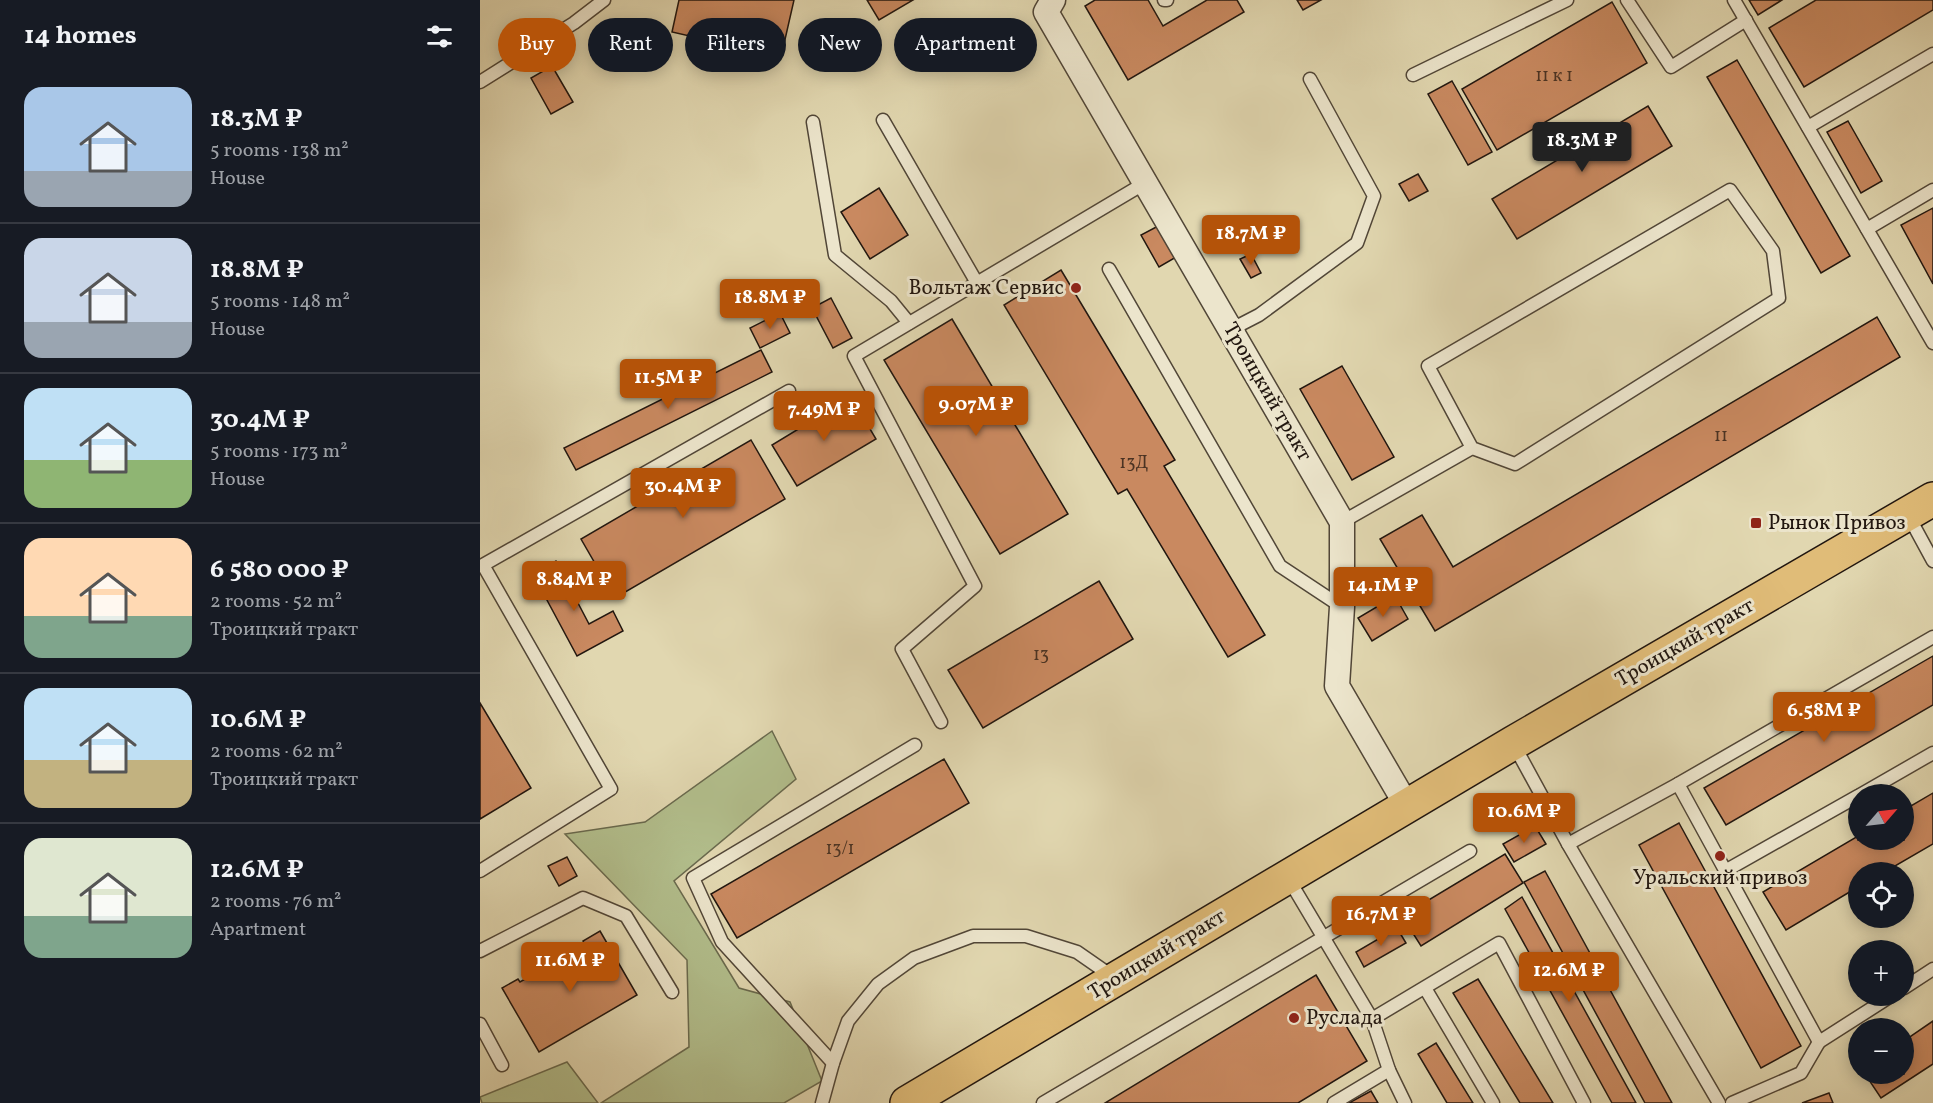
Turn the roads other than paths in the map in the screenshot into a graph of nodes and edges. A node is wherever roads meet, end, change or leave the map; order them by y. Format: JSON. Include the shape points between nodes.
{"nodes":[{"id":1,"x":604,"y":0,"type":"edge"},
{"id":2,"x":1053,"y":0,"type":"edge"},
{"id":3,"x":1567,"y":0,"type":"edge"},
{"id":4,"x":1627,"y":0,"type":"edge"},
{"id":5,"x":1734,"y":0,"type":"edge"},
{"id":6,"x":1746,"y":21,"type":"junction"},
{"id":7,"x":1933,"y":54,"type":"edge"},
{"id":8,"x":1413,"y":75,"type":"dead end"},
{"id":9,"x":1310,"y":79,"type":"dead end"},
{"id":10,"x":480,"y":82,"type":"edge"},
{"id":11,"x":883,"y":120,"type":"dead end"},
{"id":12,"x":813,"y":122,"type":"dead end"},
{"id":13,"x":1808,"y":127,"type":"junction"},
{"id":14,"x":1145,"y":183,"type":"junction"},
{"id":15,"x":1933,"y":190,"type":"edge"},
{"id":16,"x":1868,"y":229,"type":"junction"},
{"id":17,"x":1110,"y":269,"type":"dead end"},
{"id":18,"x":977,"y":283,"type":"junction"},
{"id":19,"x":909,"y":323,"type":"junction"},
{"id":20,"x":1230,"y":330,"type":"junction"},
{"id":21,"x":1933,"y":343,"type":"edge"},
{"id":22,"x":789,"y":391,"type":"dead end"},
{"id":23,"x":1472,"y":447,"type":"junction"},
{"id":24,"x":1920,"y":506,"type":"edge"},
{"id":25,"x":1342,"y":522,"type":"junction"},
{"id":26,"x":1933,"y":561,"type":"edge"},
{"id":27,"x":1342,"y":607,"type":"junction"},
{"id":28,"x":1933,"y":637,"type":"edge"},
{"id":29,"x":941,"y":722,"type":"dead end"},
{"id":30,"x":1513,"y":743,"type":"junction"},
{"id":31,"x":915,"y":745,"type":"dead end"},
{"id":32,"x":1933,"y":753,"type":"edge"},
{"id":33,"x":1678,"y":784,"type":"junction"},
{"id":34,"x":1878,"y":784,"type":"edge"},
{"id":35,"x":1848,"y":801,"type":"edge"},
{"id":36,"x":1407,"y":806,"type":"junction"},
{"id":37,"x":1568,"y":844,"type":"junction"},
{"id":38,"x":1470,"y":851,"type":"dead end"},
{"id":39,"x":480,"y":871,"type":"edge"},
{"id":40,"x":1725,"y":871,"type":"junction"},
{"id":41,"x":1288,"y":877,"type":"junction"},
{"id":42,"x":1324,"y":938,"type":"junction"},
{"id":43,"x":480,"y":951,"type":"edge"},
{"id":44,"x":1933,"y":969,"type":"edge"},
{"id":45,"x":1117,"y":979,"type":"junction"},
{"id":46,"x":1914,"y":981,"type":"edge"},
{"id":47,"x":1425,"y":988,"type":"junction"},
{"id":48,"x":672,"y":992,"type":"dead end"},
{"id":49,"x":1875,"y":1006,"type":"edge"},
{"id":50,"x":1372,"y":1019,"type":"junction"},
{"id":51,"x":480,"y":1023,"type":"edge"},
{"id":52,"x":1819,"y":1042,"type":"junction"},
{"id":53,"x":833,"y":1063,"type":"junction"},
{"id":54,"x":502,"y":1065,"type":"dead end"},
{"id":55,"x":1389,"y":1070,"type":"junction"},
{"id":56,"x":822,"y":1103,"type":"edge"},
{"id":57,"x":907,"y":1103,"type":"edge"},
{"id":58,"x":1043,"y":1103,"type":"edge"},
{"id":59,"x":1334,"y":1103,"type":"edge"},
{"id":60,"x":1405,"y":1103,"type":"edge"},
{"id":61,"x":1493,"y":1103,"type":"edge"},
{"id":62,"x":1584,"y":1103,"type":"edge"},
{"id":63,"x":1719,"y":1103,"type":"edge"},
{"id":64,"x":1731,"y":1103,"type":"edge"}],
"edges":[{"from":1,"to":10,"type":"lane"},
{"from":2,"to":14,"type":"street","name":"Троицкий тракт","via":[[1046,12]]},
{"from":3,"to":8,"type":"lane"},
{"from":4,"to":6,"type":"lane","via":[[1671,67]]},
{"from":5,"to":6,"type":"lane"},
{"from":6,"to":13,"type":"lane"},
{"from":7,"to":13,"type":"lane"},
{"from":9,"to":20,"type":"lane","via":[[1374,196],[1357,243],[1259,315]]},
{"from":11,"to":18,"type":"lane"},
{"from":12,"to":19,"type":"lane","via":[[835,255],[891,301]]},
{"from":13,"to":16,"type":"lane"},
{"from":14,"to":18,"type":"lane"},
{"from":14,"to":20,"type":"street","name":"Троицкий тракт"},
{"from":15,"to":16,"type":"lane"},
{"from":16,"to":21,"type":"lane"},
{"from":17,"to":27,"type":"lane","via":[[1280,566]]},
{"from":18,"to":19,"type":"lane"},
{"from":19,"to":29,"type":"lane","via":[[854,356],[975,586],[902,649]]},
{"from":20,"to":25,"type":"street","name":"Троицкий тракт"},
{"from":22,"to":39,"type":"lane","via":[[483,565],[611,789]]},
{"from":23,"to":23,"type":"lane","via":[[1428,366],[1730,190],[1773,251],[1779,298],[1515,464]]},
{"from":23,"to":25,"type":"lane"},
{"from":24,"to":26,"type":"lane"},
{"from":24,"to":30,"type":"main road","name":"Троицкий тракт"},
{"from":25,"to":27,"type":"street"},
{"from":27,"to":36,"type":"street","via":[[1337,686]]},
{"from":28,"to":33,"type":"lane"},
{"from":30,"to":36,"type":"main road","name":"Троицкий тракт"},
{"from":30,"to":37,"type":"lane"},
{"from":31,"to":53,"type":"lane","via":[[693,878],[722,942]]},
{"from":32,"to":34,"type":"lane"},
{"from":33,"to":37,"type":"lane"},
{"from":33,"to":40,"type":"lane"},
{"from":35,"to":40,"type":"lane"},
{"from":36,"to":41,"type":"main road","name":"Троицкий тракт"},
{"from":37,"to":63,"type":"lane"},
{"from":38,"to":42,"type":"lane"},
{"from":40,"to":52,"type":"lane"},
{"from":41,"to":42,"type":"lane"},
{"from":41,"to":45,"type":"main road","name":"Троицкий тракт"},
{"from":42,"to":50,"type":"lane"},
{"from":42,"to":58,"type":"lane"},
{"from":43,"to":48,"type":"lane","via":[[583,898],[626,916]]},
{"from":44,"to":46,"type":"lane"},
{"from":45,"to":53,"type":"lane","via":[[1077,952],[1026,936],[973,936],[914,957],[878,984],[848,1021]]},
{"from":45,"to":57,"type":"main road","name":"Троицкий тракт"},
{"from":47,"to":50,"type":"lane"},
{"from":47,"to":61,"type":"lane"},
{"from":47,"to":62,"type":"lane","via":[[1499,943]]},
{"from":49,"to":52,"type":"lane"},
{"from":50,"to":55,"type":"lane"},
{"from":51,"to":54,"type":"lane"},
{"from":52,"to":64,"type":"lane","via":[[1801,1073]]},
{"from":53,"to":56,"type":"lane"},
{"from":55,"to":59,"type":"lane"},
{"from":55,"to":60,"type":"lane"}]}
